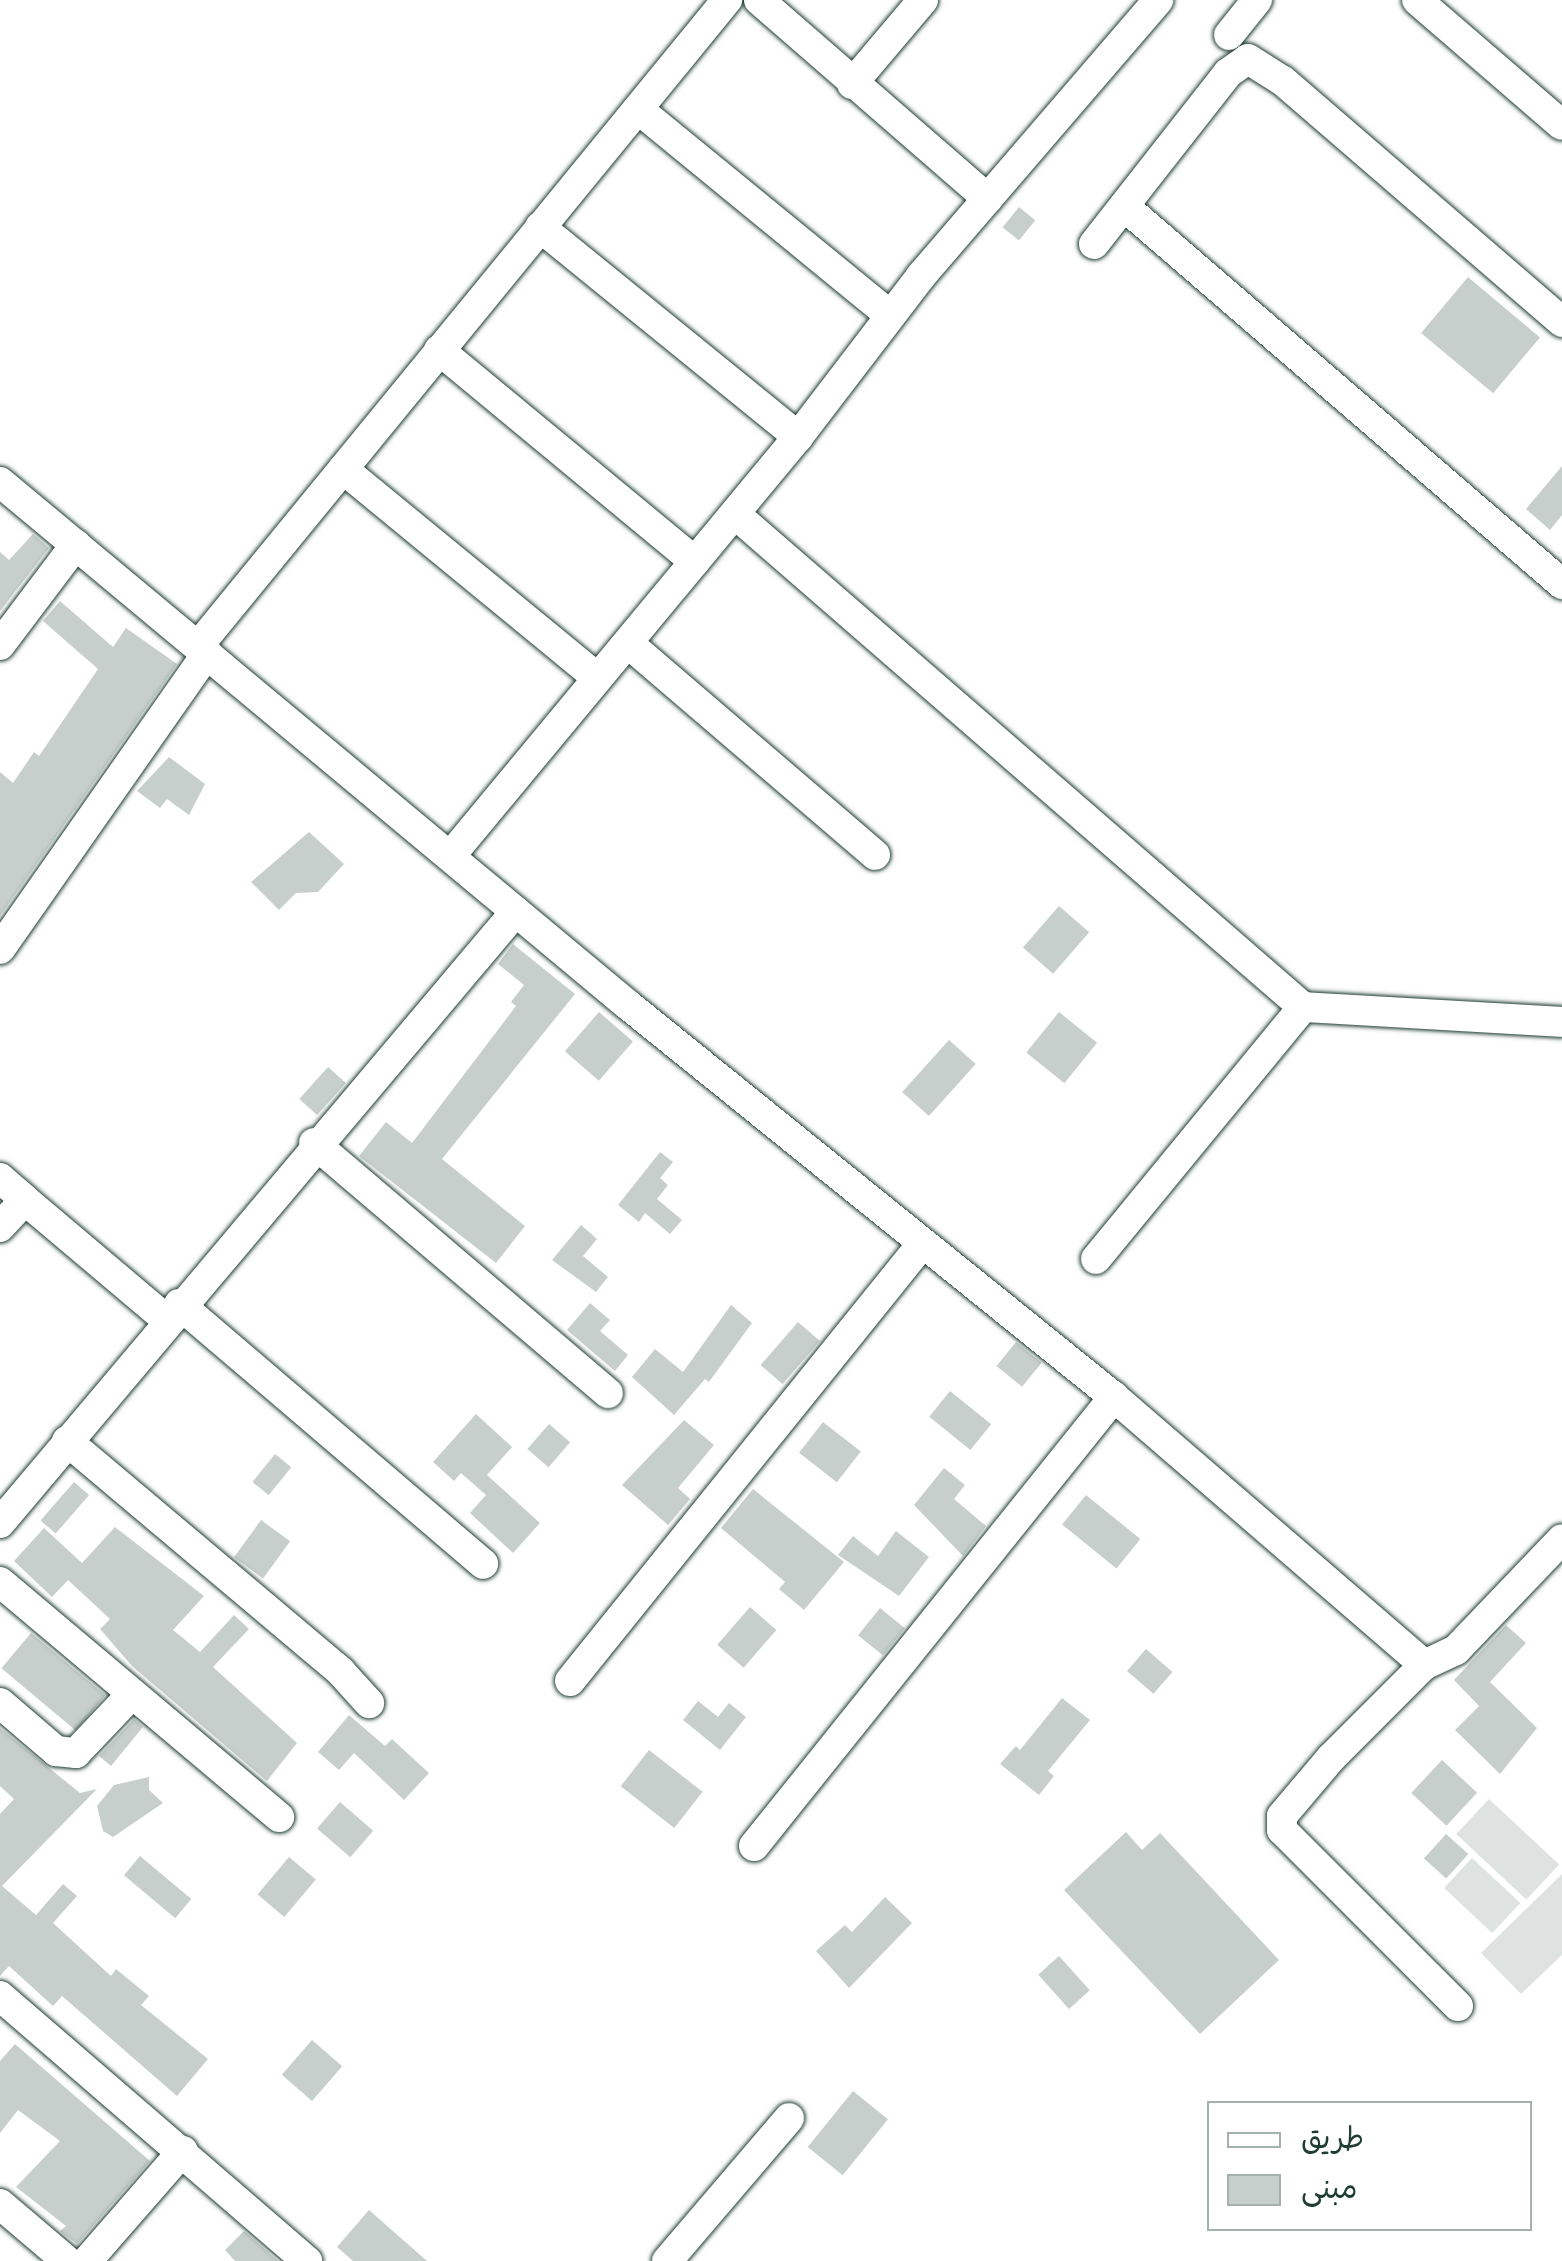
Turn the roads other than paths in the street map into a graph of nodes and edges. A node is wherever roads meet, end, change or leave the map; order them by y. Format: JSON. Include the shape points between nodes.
{"nodes":[{"id":1,"x":727,"y":0,"type":"edge"},
{"id":2,"x":759,"y":0,"type":"edge"},
{"id":3,"x":923,"y":0,"type":"edge"},
{"id":4,"x":1158,"y":0,"type":"edge"},
{"id":5,"x":1257,"y":0,"type":"edge"},
{"id":6,"x":1417,"y":0,"type":"edge"},
{"id":7,"x":1228,"y":34,"type":"dead end"},
{"id":8,"x":852,"y":84,"type":"junction"},
{"id":9,"x":638,"y":108,"type":"junction"},
{"id":10,"x":1562,"y":125,"type":"edge"},
{"id":11,"x":988,"y":199,"type":"junction"},
{"id":12,"x":1124,"y":206,"type":"junction"},
{"id":13,"x":540,"y":227,"type":"junction"},
{"id":14,"x":1094,"y":244,"type":"dead end"},
{"id":15,"x":890,"y":316,"type":"junction"},
{"id":16,"x":1562,"y":322,"type":"edge"},
{"id":17,"x":439,"y":350,"type":"junction"},
{"id":18,"x":798,"y":437,"type":"junction"},
{"id":19,"x":343,"y":469,"type":"junction"},
{"id":20,"x":0,"y":482,"type":"edge"},
{"id":21,"x":734,"y":514,"type":"junction"},
{"id":22,"x":76,"y":544,"type":"junction"},
{"id":23,"x":695,"y":562,"type":"junction"},
{"id":24,"x":1562,"y":584,"type":"edge"},
{"id":25,"x":629,"y":644,"type":"junction"},
{"id":26,"x":0,"y":645,"type":"edge"},
{"id":27,"x":203,"y":649,"type":"junction"},
{"id":28,"x":596,"y":677,"type":"junction"},
{"id":29,"x":452,"y":854,"type":"junction"},
{"id":30,"x":874,"y":856,"type":"dead end"},
{"id":31,"x":516,"y":910,"type":"junction"},
{"id":32,"x":0,"y":949,"type":"edge"},
{"id":33,"x":1303,"y":1007,"type":"junction"},
{"id":34,"x":1562,"y":1022,"type":"edge"},
{"id":35,"x":314,"y":1143,"type":"junction"},
{"id":36,"x":0,"y":1178,"type":"edge"},
{"id":37,"x":25,"y":1200,"type":"junction"},
{"id":38,"x":0,"y":1228,"type":"edge"},
{"id":39,"x":922,"y":1244,"type":"junction"},
{"id":40,"x":1096,"y":1259,"type":"dead end"},
{"id":41,"x":173,"y":1311,"type":"junction"},
{"id":42,"x":608,"y":1393,"type":"dead end"},
{"id":43,"x":1114,"y":1397,"type":"junction"},
{"id":44,"x":67,"y":1441,"type":"junction"},
{"id":45,"x":3,"y":1512,"type":"edge"},
{"id":46,"x":1562,"y":1539,"type":"edge"},
{"id":47,"x":483,"y":1564,"type":"dead end"},
{"id":48,"x":0,"y":1582,"type":"edge"},
{"id":49,"x":1424,"y":1664,"type":"junction"},
{"id":50,"x":570,"y":1681,"type":"dead end"},
{"id":51,"x":131,"y":1695,"type":"junction"},
{"id":52,"x":0,"y":1703,"type":"edge"},
{"id":53,"x":369,"y":1704,"type":"dead end"},
{"id":54,"x":279,"y":1816,"type":"dead end"},
{"id":55,"x":754,"y":1846,"type":"dead end"},
{"id":56,"x":0,"y":1996,"type":"edge"},
{"id":57,"x":1458,"y":2006,"type":"dead end"},
{"id":58,"x":789,"y":2118,"type":"dead end"},
{"id":59,"x":183,"y":2151,"type":"junction"},
{"id":60,"x":0,"y":2204,"type":"edge"},
{"id":61,"x":67,"y":2261,"type":"edge"},
{"id":62,"x":88,"y":2261,"type":"edge"},
{"id":63,"x":307,"y":2261,"type":"edge"},
{"id":64,"x":666,"y":2261,"type":"edge"}],
"edges":[{"from":1,"to":9,"type":"street"},
{"from":2,"to":8,"type":"street"},
{"from":3,"to":8,"type":"street"},
{"from":4,"to":11,"type":"street"},
{"from":5,"to":7,"type":"street"},
{"from":6,"to":10,"type":"street"},
{"from":8,"to":11,"type":"street"},
{"from":9,"to":13,"type":"street"},
{"from":9,"to":15,"type":"street"},
{"from":11,"to":15,"type":"street"},
{"from":12,"to":14,"type":"street"},
{"from":12,"to":16,"type":"street","via":[[1228,73],[1248,59],[1283,81]]},
{"from":12,"to":24,"type":"street"},
{"from":13,"to":17,"type":"street"},
{"from":13,"to":18,"type":"street"},
{"from":15,"to":18,"type":"street"},
{"from":17,"to":19,"type":"street"},
{"from":17,"to":23,"type":"street"},
{"from":18,"to":21,"type":"street"},
{"from":19,"to":27,"type":"street"},
{"from":19,"to":28,"type":"street"},
{"from":20,"to":22,"type":"street"},
{"from":21,"to":23,"type":"street"},
{"from":21,"to":33,"type":"street"},
{"from":22,"to":26,"type":"street"},
{"from":22,"to":27,"type":"street"},
{"from":23,"to":25,"type":"street"},
{"from":25,"to":28,"type":"street"},
{"from":25,"to":30,"type":"street"},
{"from":27,"to":29,"type":"street"},
{"from":27,"to":32,"type":"street"},
{"from":28,"to":29,"type":"street"},
{"from":29,"to":31,"type":"street"},
{"from":31,"to":35,"type":"street"},
{"from":31,"to":39,"type":"street"},
{"from":33,"to":34,"type":"street"},
{"from":33,"to":40,"type":"street"},
{"from":35,"to":41,"type":"street"},
{"from":35,"to":42,"type":"street"},
{"from":36,"to":37,"type":"street"},
{"from":37,"to":38,"type":"street"},
{"from":37,"to":41,"type":"street"},
{"from":39,"to":43,"type":"street"},
{"from":39,"to":50,"type":"street"},
{"from":41,"to":44,"type":"street"},
{"from":41,"to":47,"type":"street"},
{"from":43,"to":49,"type":"street"},
{"from":43,"to":55,"type":"street"},
{"from":44,"to":45,"type":"street"},
{"from":44,"to":53,"type":"street","via":[[341,1672]]},
{"from":46,"to":49,"type":"street","via":[[1456,1650]]},
{"from":48,"to":51,"type":"street"},
{"from":49,"to":57,"type":"street","via":[[1331,1758],[1282,1816],[1282,1830]]},
{"from":51,"to":52,"type":"street","via":[[76,1752],[56,1751]]},
{"from":51,"to":54,"type":"street"},
{"from":56,"to":59,"type":"street"},
{"from":58,"to":64,"type":"street"},
{"from":59,"to":62,"type":"street"},
{"from":59,"to":63,"type":"street"},
{"from":60,"to":61,"type":"street"}]}
